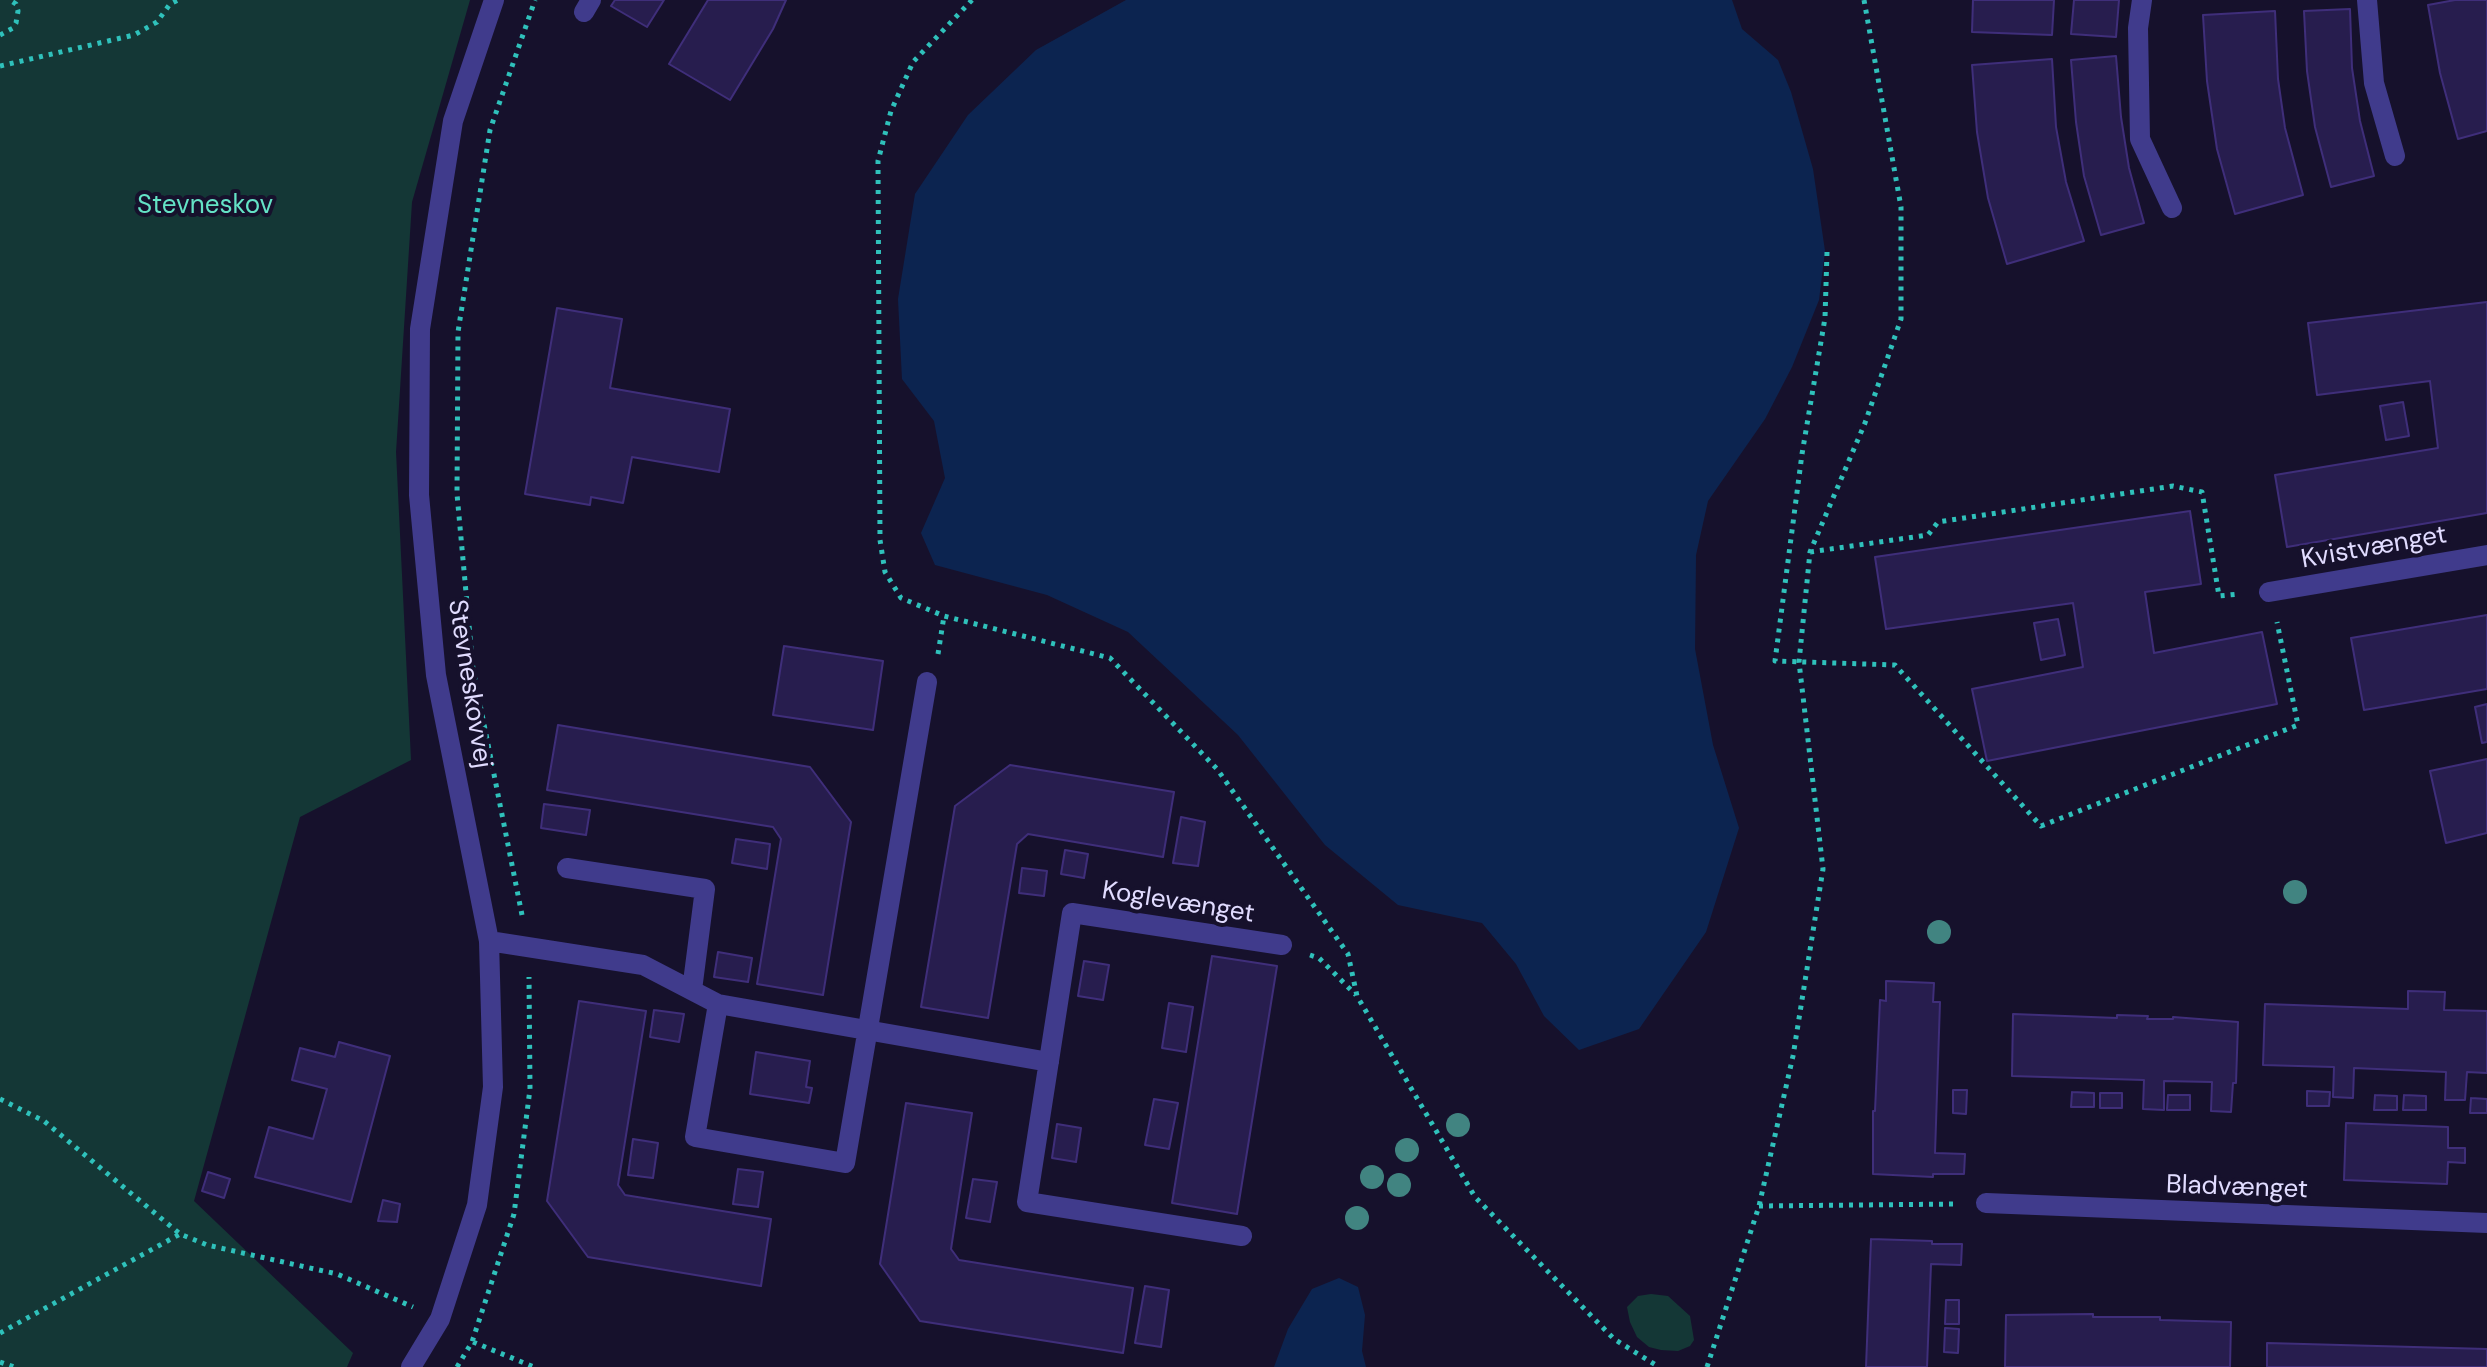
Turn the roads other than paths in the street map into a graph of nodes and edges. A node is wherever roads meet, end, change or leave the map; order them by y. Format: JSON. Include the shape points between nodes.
{"nodes":[{"id":1,"x":494,"y":0,"type":"edge"},
{"id":2,"x":2142,"y":0,"type":"edge"},
{"id":3,"x":2367,"y":0,"type":"edge"},
{"id":4,"x":2395,"y":156,"type":"dead end"},
{"id":5,"x":2172,"y":208,"type":"dead end"},
{"id":6,"x":2487,"y":555,"type":"edge"},
{"id":7,"x":2269,"y":592,"type":"road end"},
{"id":8,"x":927,"y":682,"type":"dead end"},
{"id":9,"x":567,"y":868,"type":"dead end"},
{"id":10,"x":489,"y":941,"type":"junction"},
{"id":11,"x":1282,"y":945,"type":"road end"},
{"id":12,"x":692,"y":990,"type":"junction"},
{"id":13,"x":718,"y":1004,"type":"junction"},
{"id":14,"x":868,"y":1031,"type":"junction"},
{"id":15,"x":1049,"y":1062,"type":"junction"},
{"id":16,"x":1986,"y":1203,"type":"road end"},
{"id":17,"x":2487,"y":1223,"type":"edge"},
{"id":18,"x":1242,"y":1236,"type":"dead end"},
{"id":19,"x":411,"y":1367,"type":"edge"}],
"edges":[{"from":1,"to":10,"type":"street","name":"Stevneskovvej","via":[[453,121],[420,329],[419,495],[436,675]]},
{"from":2,"to":5,"type":"street","via":[[2140,139]]},
{"from":3,"to":4,"type":"street","via":[[2374,83]]},
{"from":6,"to":7,"type":"street","name":"Kvistvænget"},
{"from":8,"to":14,"type":"street"},
{"from":9,"to":12,"type":"street","via":[[705,889]]},
{"from":10,"to":12,"type":"street","via":[[643,965]]},
{"from":10,"to":19,"type":"street","name":"Stevneskovvej","via":[[493,1087],[477,1205],[440,1319]]},
{"from":11,"to":15,"type":"street","name":"Koglevænget","via":[[1072,913]]},
{"from":12,"to":13,"type":"street"},
{"from":13,"to":14,"type":"street"},
{"from":13,"to":14,"type":"street","via":[[695,1137],[845,1163]]},
{"from":14,"to":15,"type":"street"},
{"from":15,"to":18,"type":"street","name":"Koglevænget","via":[[1027,1202]]},
{"from":16,"to":17,"type":"street","name":"Bladvænget"}]}
